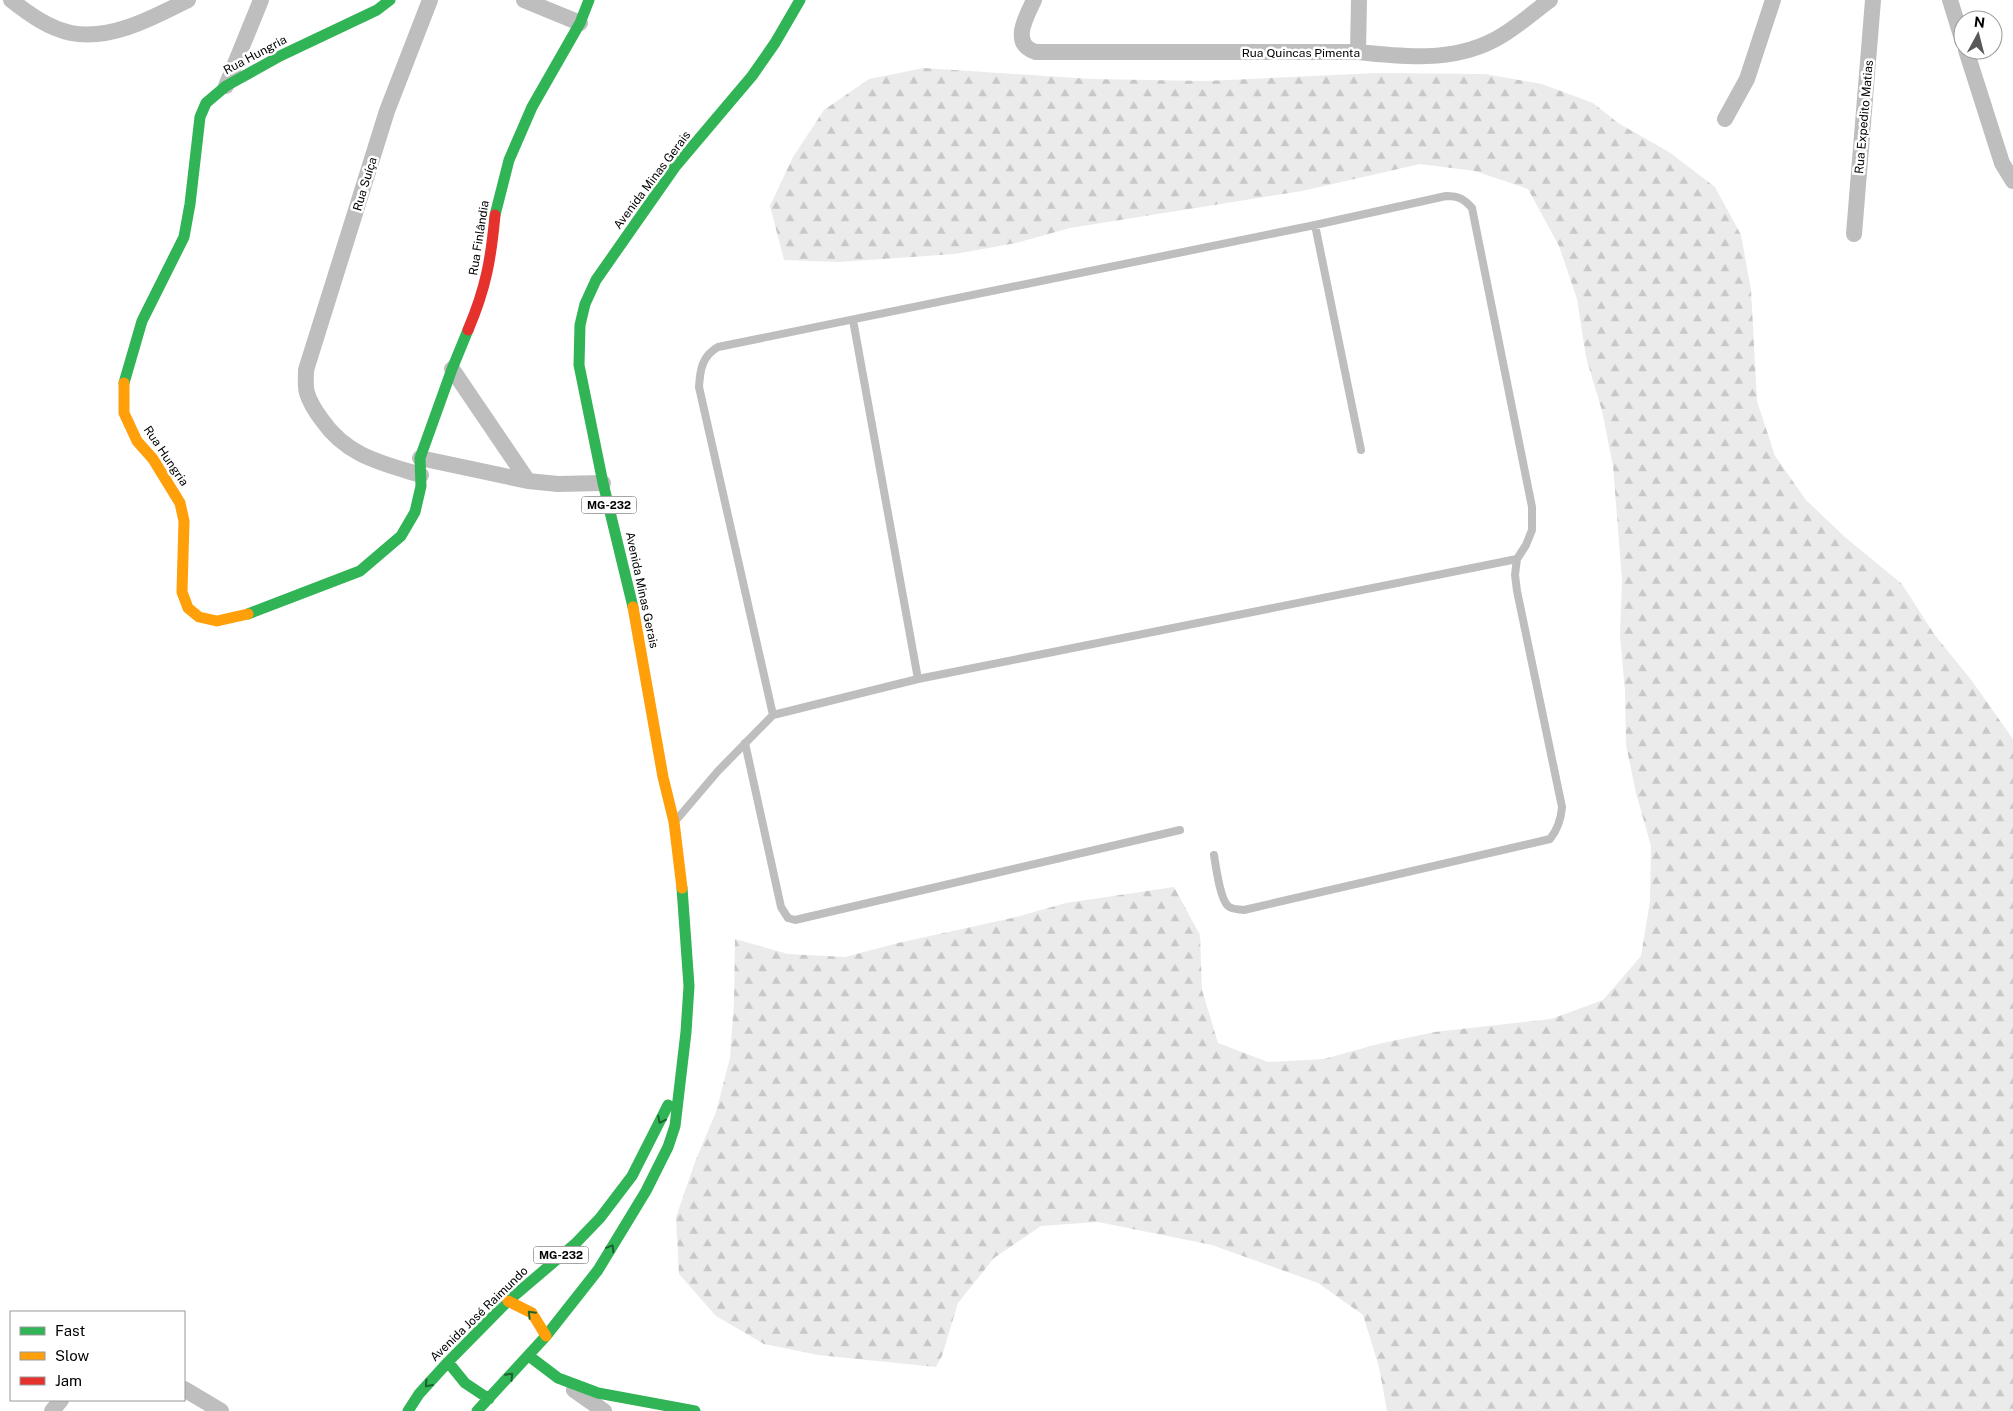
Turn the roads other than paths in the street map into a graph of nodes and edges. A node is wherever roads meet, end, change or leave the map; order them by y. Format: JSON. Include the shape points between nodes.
{"nodes":[{"id":1,"x":11,"y":0,"type":"edge"},
{"id":2,"x":188,"y":0,"type":"edge"},
{"id":3,"x":261,"y":0,"type":"edge"},
{"id":4,"x":390,"y":0,"type":"edge"},
{"id":5,"x":430,"y":0,"type":"edge"},
{"id":6,"x":524,"y":0,"type":"edge"},
{"id":7,"x":589,"y":0,"type":"edge"},
{"id":8,"x":800,"y":0,"type":"edge"},
{"id":9,"x":1034,"y":0,"type":"edge"},
{"id":10,"x":1359,"y":0,"type":"edge"},
{"id":11,"x":1550,"y":0,"type":"edge"},
{"id":12,"x":1773,"y":0,"type":"edge"},
{"id":13,"x":1873,"y":0,"type":"edge"},
{"id":14,"x":30,"y":6,"type":"edge"},
{"id":15,"x":580,"y":23,"type":"junction"},
{"id":16,"x":1358,"y":52,"type":"junction"},
{"id":17,"x":1969,"y":60,"type":"edge"},
{"id":18,"x":226,"y":86,"type":"junction"},
{"id":19,"x":1725,"y":119,"type":"dead end"},
{"id":20,"x":2013,"y":181,"type":"edge"},
{"id":21,"x":1315,"y":225,"type":"junction"},
{"id":22,"x":1854,"y":234,"type":"dead end"},
{"id":23,"x":853,"y":320,"type":"junction"},
{"id":24,"x":452,"y":369,"type":"junction"},
{"id":25,"x":1361,"y":450,"type":"dead end"},
{"id":26,"x":420,"y":458,"type":"junction"},
{"id":27,"x":420,"y":475,"type":"junction"},
{"id":28,"x":528,"y":481,"type":"junction"},
{"id":29,"x":604,"y":483,"type":"junction"},
{"id":30,"x":1517,"y":559,"type":"junction"},
{"id":31,"x":918,"y":679,"type":"junction"},
{"id":32,"x":773,"y":715,"type":"junction"},
{"id":33,"x":745,"y":743,"type":"junction"},
{"id":34,"x":674,"y":822,"type":"junction"},
{"id":35,"x":1180,"y":830,"type":"dead end"},
{"id":36,"x":1214,"y":855,"type":"dead end"},
{"id":37,"x":682,"y":1076,"type":"junction"},
{"id":38,"x":508,"y":1301,"type":"junction"},
{"id":39,"x":546,"y":1336,"type":"junction"},
{"id":40,"x":529,"y":1356,"type":"junction"},
{"id":41,"x":448,"y":1362,"type":"junction"},
{"id":42,"x":558,"y":1378,"type":"junction"},
{"id":43,"x":185,"y":1390,"type":"edge"},
{"id":44,"x":489,"y":1399,"type":"junction"},
{"id":45,"x":60,"y":1401,"type":"edge"},
{"id":46,"x":52,"y":1411,"type":"edge"},
{"id":47,"x":221,"y":1411,"type":"edge"},
{"id":48,"x":408,"y":1411,"type":"edge"},
{"id":49,"x":477,"y":1411,"type":"edge"},
{"id":50,"x":604,"y":1411,"type":"edge"},
{"id":51,"x":695,"y":1411,"type":"edge"}],
"edges":[{"from":1,"to":14,"type":"street"},
{"from":2,"to":14,"type":"street","via":[[121,30],[93,34],[72,33],[49,25]]},
{"from":3,"to":18,"type":"street"},
{"from":4,"to":18,"type":"main road","name":"Rua Hungria","via":[[377,10],[280,56]]},
{"from":5,"to":27,"type":"street","name":"Rua Suíça","via":[[387,111],[306,370],[307,393],[315,411],[346,447],[374,461]]},
{"from":6,"to":15,"type":"street"},
{"from":7,"to":15,"type":"main road","name":"Rua Finlândia"},
{"from":8,"to":29,"type":"main road","name":"Avenida Minas Gerais","number":"MG-232","via":[[752,76],[675,167],[596,280],[585,304],[580,325],[579,365]]},
{"from":9,"to":16,"type":"street","name":"Rua Quincas Pimenta","via":[[1021,35],[1023,43],[1036,52]]},
{"from":10,"to":16,"type":"street"},
{"from":11,"to":16,"type":"street","name":"Rua Quincas Pimenta","via":[[1494,40],[1464,52],[1399,57]]},
{"from":12,"to":19,"type":"street","via":[[1747,79]]},
{"from":13,"to":22,"type":"street","name":"Rua Expedito Matias"},
{"from":15,"to":24,"type":"main road","name":"Rua Finlândia","via":[[532,107],[509,160],[496,207],[491,260],[481,300]]},
{"from":17,"to":20,"type":"street","via":[[2002,163]]},
{"from":18,"to":27,"type":"main road","name":"Rua Hungria","via":[[206,103],[200,117],[184,237],[142,321],[123,386],[124,413],[137,441],[153,459],[180,503],[184,522],[182,592],[188,608],[199,617],[217,621],[241,617],[360,571],[401,536],[415,512]]},
{"from":21,"to":23,"type":"lane"},
{"from":21,"to":25,"type":"lane"},
{"from":21,"to":30,"type":"lane","via":[[1446,196],[1457,196],[1472,208],[1532,507],[1532,530]]},
{"from":23,"to":31,"type":"lane"},
{"from":23,"to":32,"type":"lane","via":[[718,348],[710,352],[702,363],[699,387]]},
{"from":24,"to":26,"type":"main road","name":"Rua Finlândia"},
{"from":24,"to":28,"type":"street"},
{"from":26,"to":27,"type":"main road","name":"Rua Hungria"},
{"from":26,"to":28,"type":"street"},
{"from":28,"to":29,"type":"street"},
{"from":29,"to":34,"type":"main road","name":"Avenida Minas Gerais","number":"MG-232","via":[[637,623],[663,777]]},
{"from":30,"to":31,"type":"lane"},
{"from":30,"to":36,"type":"lane","via":[[1517,591],[1562,807],[1561,818],[1550,839],[1244,910],[1227,905]]},
{"from":31,"to":32,"type":"lane"},
{"from":32,"to":33,"type":"lane"},
{"from":33,"to":34,"type":"lane"},
{"from":33,"to":35,"type":"lane","via":[[781,907],[788,918],[795,920]]},
{"from":34,"to":37,"type":"main road","name":"Avenida Minas Gerais","number":"MG-232","via":[[686,910],[689,986]]},
{"from":37,"to":38,"type":"main road","name":"Avenida José Raimundo","number":"MG-232","one_way":true,"via":[[632,1176],[600,1218],[575,1244]]},
{"from":39,"to":37,"type":"main road","number":"MG-232","one_way":true,"via":[[598,1270],[646,1190],[675,1126]]},
{"from":39,"to":38,"type":"main road","one_way":true,"via":[[532,1313]]},
{"from":38,"to":41,"type":"main road","name":"Avenida José Raimundo","number":"MG-232"},
{"from":39,"to":40,"type":"main road","number":"MG-232"},
{"from":40,"to":42,"type":"main road"},
{"from":44,"to":40,"type":"main road","number":"MG-232","one_way":true},
{"from":41,"to":44,"type":"main road","via":[[465,1383]]},
{"from":41,"to":48,"type":"main road","name":"Avenida José Raimundo","number":"MG-232","one_way":true},
{"from":42,"to":50,"type":"street"},
{"from":42,"to":51,"type":"main road","via":[[598,1393]]},
{"from":43,"to":47,"type":"street"},
{"from":44,"to":49,"type":"main road","number":"MG-232"},
{"from":45,"to":46,"type":"street"}]}
